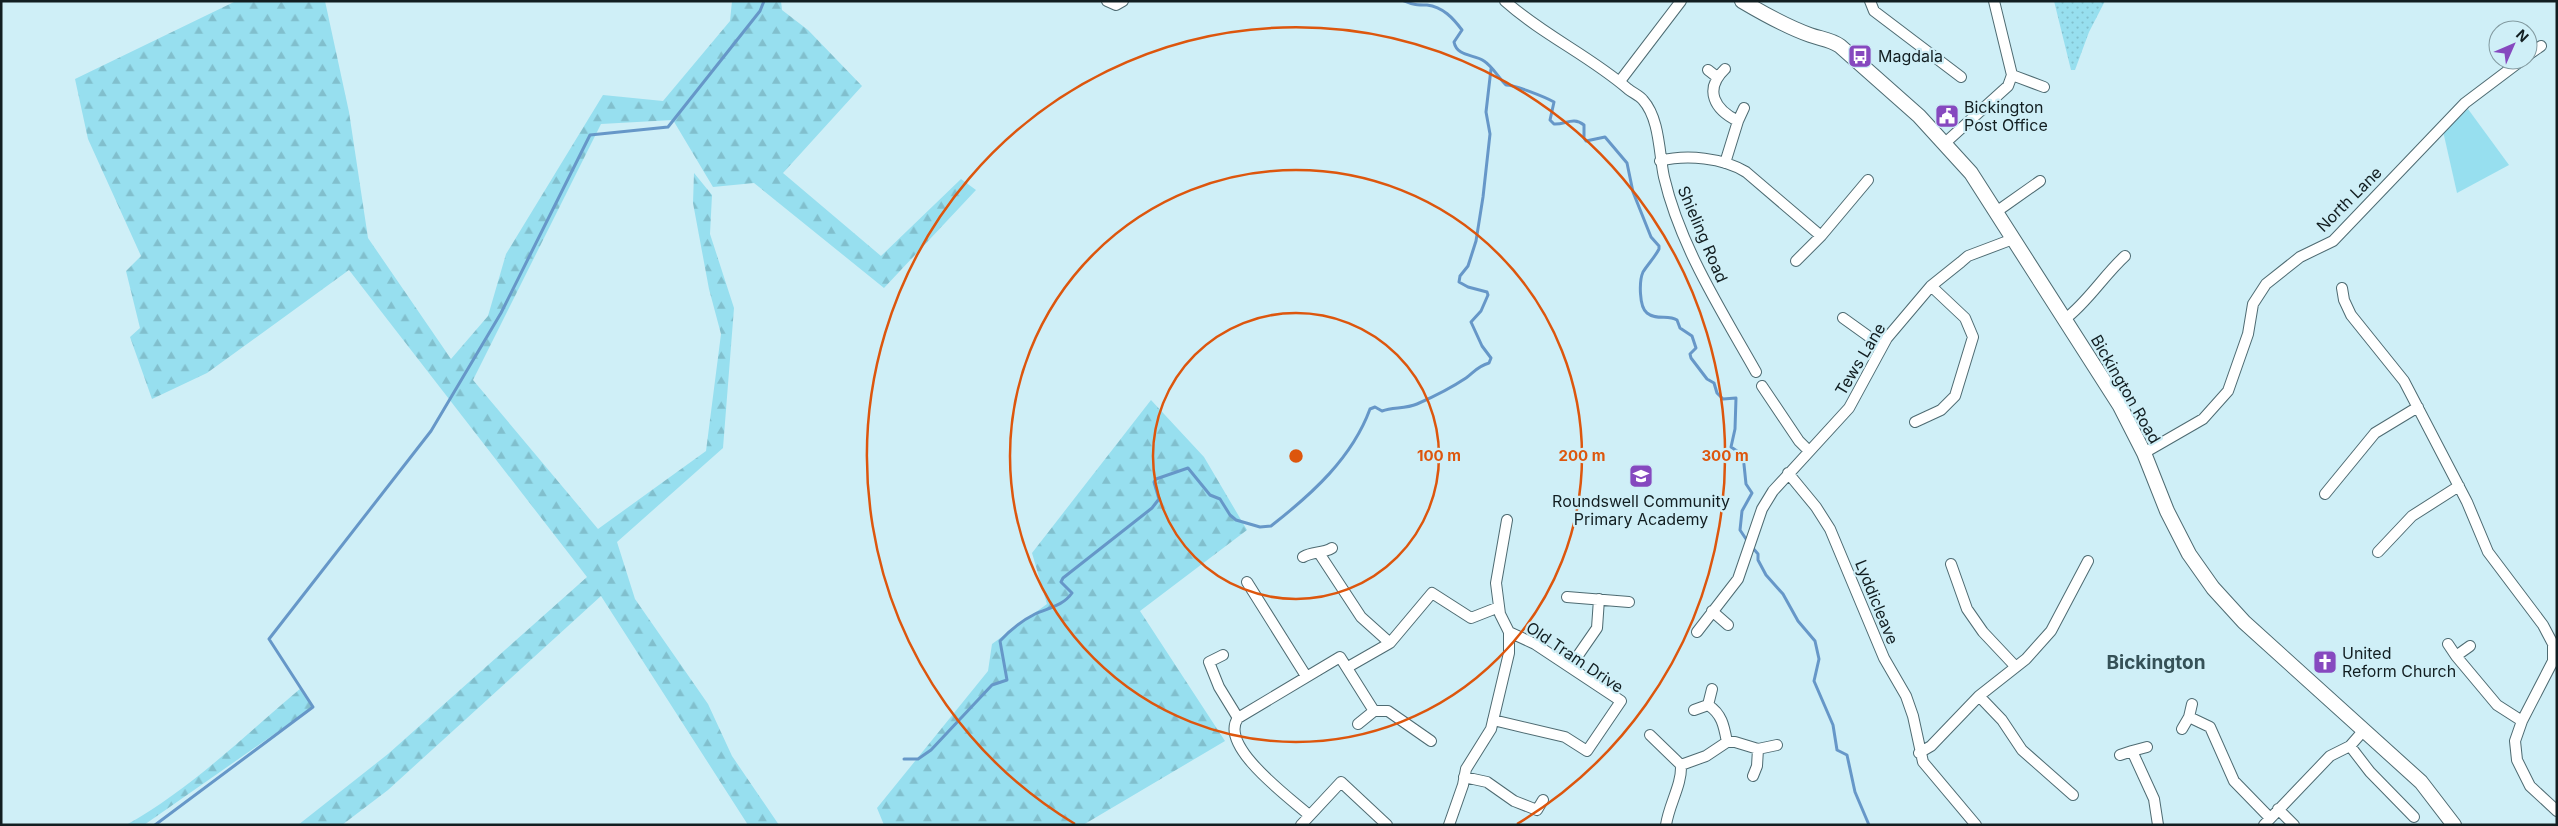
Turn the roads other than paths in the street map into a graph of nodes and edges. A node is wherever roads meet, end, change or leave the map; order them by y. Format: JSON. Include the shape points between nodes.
{"nodes":[{"id":1,"x":1107,"y":1,"type":"edge"},
{"id":2,"x":1123,"y":1,"type":"edge"},
{"id":3,"x":1505,"y":1,"type":"edge"},
{"id":4,"x":1681,"y":1,"type":"edge"},
{"id":5,"x":1742,"y":1,"type":"edge"},
{"id":6,"x":1870,"y":1,"type":"edge"},
{"id":7,"x":1994,"y":1,"type":"edge"},
{"id":8,"x":2541,"y":46,"type":"dead end"},
{"id":9,"x":2538,"y":48,"type":"edge"},
{"id":10,"x":1708,"y":70,"type":"dead end"},
{"id":11,"x":2509,"y":70,"type":"edge"},
{"id":12,"x":2012,"y":75,"type":"junction"},
{"id":13,"x":1960,"y":77,"type":"dead end"},
{"id":14,"x":1620,"y":82,"type":"junction"},
{"id":15,"x":2044,"y":87,"type":"dead end"},
{"id":16,"x":1744,"y":108,"type":"dead end"},
{"id":17,"x":1738,"y":121,"type":"junction"},
{"id":18,"x":1945,"y":143,"type":"junction"},
{"id":19,"x":1660,"y":161,"type":"junction"},
{"id":20,"x":1725,"y":163,"type":"junction"},
{"id":21,"x":1868,"y":180,"type":"dead end"},
{"id":22,"x":2040,"y":181,"type":"dead end"},
{"id":23,"x":1996,"y":212,"type":"junction"},
{"id":24,"x":1821,"y":236,"type":"junction"},
{"id":25,"x":2014,"y":239,"type":"junction"},
{"id":26,"x":2125,"y":256,"type":"dead end"},
{"id":27,"x":1796,"y":261,"type":"dead end"},
{"id":28,"x":1931,"y":286,"type":"junction"},
{"id":29,"x":2342,"y":288,"type":"dead end"},
{"id":30,"x":1843,"y":318,"type":"dead end"},
{"id":31,"x":2065,"y":319,"type":"junction"},
{"id":32,"x":1882,"y":346,"type":"junction"},
{"id":33,"x":1756,"y":372,"type":"dead end"},
{"id":34,"x":1762,"y":386,"type":"dead end"},
{"id":35,"x":2418,"y":407,"type":"junction"},
{"id":36,"x":1916,"y":422,"type":"dead end"},
{"id":37,"x":1809,"y":451,"type":"junction"},
{"id":38,"x":2144,"y":454,"type":"junction"},
{"id":39,"x":1788,"y":473,"type":"junction"},
{"id":40,"x":2458,"y":486,"type":"junction"},
{"id":41,"x":2325,"y":494,"type":"dead end"},
{"id":42,"x":1507,"y":520,"type":"dead end"},
{"id":43,"x":1332,"y":548,"type":"dead end"},
{"id":44,"x":2378,"y":552,"type":"dead end"},
{"id":45,"x":1318,"y":553,"type":"junction"},
{"id":46,"x":1303,"y":557,"type":"dead end"},
{"id":47,"x":2088,"y":562,"type":"dead end"},
{"id":48,"x":1951,"y":564,"type":"dead end"},
{"id":49,"x":1247,"y":582,"type":"dead end"},
{"id":50,"x":1567,"y":597,"type":"dead end"},
{"id":51,"x":1599,"y":599,"type":"junction"},
{"id":52,"x":1629,"y":602,"type":"dead end"},
{"id":53,"x":1499,"y":608,"type":"junction"},
{"id":54,"x":1712,"y":611,"type":"junction"},
{"id":55,"x":1728,"y":625,"type":"dead end"},
{"id":56,"x":1509,"y":632,"type":"junction"},
{"id":57,"x":1697,"y":632,"type":"dead end"},
{"id":58,"x":1390,"y":643,"type":"junction"},
{"id":59,"x":2448,"y":644,"type":"dead end"},
{"id":60,"x":2470,"y":646,"type":"dead end"},
{"id":61,"x":1223,"y":655,"type":"dead end"},
{"id":62,"x":2456,"y":656,"type":"junction"},
{"id":63,"x":2015,"y":666,"type":"junction"},
{"id":64,"x":1348,"y":667,"type":"junction"},
{"id":65,"x":1570,"y":667,"type":"junction"},
{"id":66,"x":1306,"y":676,"type":"junction"},
{"id":67,"x":1712,"y":689,"type":"dead end"},
{"id":68,"x":1979,"y":696,"type":"junction"},
{"id":69,"x":2192,"y":704,"type":"dead end"},
{"id":70,"x":1708,"y":705,"type":"junction"},
{"id":71,"x":1694,"y":710,"type":"dead end"},
{"id":72,"x":1374,"y":711,"type":"junction"},
{"id":73,"x":2189,"y":717,"type":"junction"},
{"id":74,"x":1238,"y":718,"type":"junction"},
{"id":75,"x":1493,"y":720,"type":"junction"},
{"id":76,"x":2522,"y":721,"type":"junction"},
{"id":77,"x":1358,"y":724,"type":"dead end"},
{"id":78,"x":2182,"y":729,"type":"dead end"},
{"id":79,"x":2364,"y":730,"type":"junction"},
{"id":80,"x":1650,"y":735,"type":"dead end"},
{"id":81,"x":1431,"y":741,"type":"dead end"},
{"id":82,"x":1727,"y":742,"type":"junction"},
{"id":83,"x":1777,"y":744,"type":"dead end"},
{"id":84,"x":2350,"y":746,"type":"junction"},
{"id":85,"x":2147,"y":747,"type":"dead end"},
{"id":86,"x":1758,"y":749,"type":"junction"},
{"id":87,"x":2132,"y":751,"type":"junction"},
{"id":88,"x":1919,"y":753,"type":"junction"},
{"id":89,"x":2120,"y":755,"type":"dead end"},
{"id":90,"x":1681,"y":765,"type":"junction"},
{"id":91,"x":1753,"y":776,"type":"dead end"},
{"id":92,"x":1464,"y":777,"type":"junction"},
{"id":93,"x":2073,"y":795,"type":"dead end"},
{"id":94,"x":1543,"y":800,"type":"dead end"},
{"id":95,"x":2278,"y":809,"type":"junction"},
{"id":96,"x":2557,"y":811,"type":"edge"},
{"id":97,"x":1309,"y":815,"type":"junction"},
{"id":98,"x":2414,"y":817,"type":"dead end"},
{"id":99,"x":2267,"y":821,"type":"edge"},
{"id":100,"x":1301,"y":825,"type":"edge"},
{"id":101,"x":1387,"y":825,"type":"edge"},
{"id":102,"x":1449,"y":825,"type":"edge"},
{"id":103,"x":1666,"y":825,"type":"edge"},
{"id":104,"x":1976,"y":825,"type":"edge"},
{"id":105,"x":2158,"y":825,"type":"edge"},
{"id":106,"x":2294,"y":825,"type":"edge"},
{"id":107,"x":2454,"y":825,"type":"edge"}],
"edges":[{"from":1,"to":2,"type":"street","via":[[1116,5]]},
{"from":3,"to":14,"type":"street","name":"Shieling Road"},
{"from":4,"to":14,"type":"street"},
{"from":5,"to":18,"type":"main road","name":"Bickington Road","via":[[1812,36],[1828,39],[1840,46]]},
{"from":6,"to":13,"type":"street","via":[[1874,10]]},
{"from":7,"to":12,"type":"street"},
{"from":8,"to":9,"type":"street"},
{"from":10,"to":17,"type":"street","via":[[1721,73],[1713,85],[1717,105],[1727,116]]},
{"from":11,"to":38,"type":"street","name":"North Lane","via":[[2465,104],[2333,241],[2300,257],[2266,284],[2253,304],[2248,334],[2228,391],[2203,419]]},
{"from":12,"to":15,"type":"street"},
{"from":12,"to":18,"type":"street","via":[[2008,86]]},
{"from":14,"to":19,"type":"street","name":"Shieling Road","via":[[1643,100],[1649,110]]},
{"from":16,"to":17,"type":"street"},
{"from":17,"to":20,"type":"street"},
{"from":18,"to":23,"type":"main road","name":"Bickington Road","via":[[1971,173]]},
{"from":19,"to":20,"type":"street","via":[[1688,157]]},
{"from":19,"to":33,"type":"street","name":"Shieling Road","via":[[1675,213],[1704,280]]},
{"from":20,"to":24,"type":"street","via":[[1746,172]]},
{"from":21,"to":24,"type":"street"},
{"from":22,"to":23,"type":"street"},
{"from":23,"to":25,"type":"main road","name":"Bickington Road"},
{"from":24,"to":27,"type":"street"},
{"from":25,"to":28,"type":"street","name":"Tews Lane","via":[[1968,256]]},
{"from":25,"to":31,"type":"main road","name":"Bickington Road"},
{"from":26,"to":31,"type":"street"},
{"from":28,"to":32,"type":"street","name":"Tews Lane"},
{"from":28,"to":36,"type":"street","via":[[1965,318],[1973,337],[1955,396],[1941,410]]},
{"from":29,"to":35,"type":"street","via":[[2351,315],[2404,381]]},
{"from":30,"to":32,"type":"street"},
{"from":31,"to":38,"type":"main road","name":"Bickington Road","via":[[2120,406]]},
{"from":32,"to":37,"type":"street","name":"Tews Lane","via":[[1849,408]]},
{"from":34,"to":37,"type":"street"},
{"from":35,"to":40,"type":"street"},
{"from":35,"to":41,"type":"street","via":[[2375,433]]},
{"from":37,"to":39,"type":"street","name":"Tews Lane"},
{"from":38,"to":79,"type":"main road","name":"Bickington Road","via":[[2189,554],[2213,588],[2244,622]]},
{"from":39,"to":54,"type":"street","name":"Tews Lane","via":[[1762,509],[1738,579]]},
{"from":39,"to":88,"type":"street","name":"Lyddicleave","via":[[1830,529],[1884,658],[1906,696]]},
{"from":40,"to":44,"type":"street","via":[[2412,516]]},
{"from":40,"to":76,"type":"street","via":[[2488,552],[2544,625],[2553,644],[2553,661]]},
{"from":42,"to":53,"type":"street","via":[[1496,583]]},
{"from":43,"to":45,"type":"street"},
{"from":45,"to":46,"type":"street","via":[[1311,552]]},
{"from":45,"to":58,"type":"street","via":[[1361,617]]},
{"from":47,"to":63,"type":"street","via":[[2050,631],[2026,660]]},
{"from":48,"to":63,"type":"street","via":[[1968,610],[1983,632]]},
{"from":49,"to":66,"type":"street"},
{"from":50,"to":51,"type":"street"},
{"from":51,"to":52,"type":"street"},
{"from":51,"to":65,"type":"street","via":[[1597,628]]},
{"from":53,"to":56,"type":"street"},
{"from":53,"to":58,"type":"street","via":[[1471,618],[1432,593]]},
{"from":54,"to":55,"type":"street"},
{"from":54,"to":57,"type":"street","name":"Tews Lane"},
{"from":56,"to":65,"type":"street","name":"Old Tram Drive"},
{"from":56,"to":75,"type":"street","via":[[1509,653]]},
{"from":58,"to":64,"type":"street"},
{"from":59,"to":62,"type":"street"},
{"from":60,"to":62,"type":"street"},
{"from":61,"to":74,"type":"street","via":[[1209,662],[1219,687]]},
{"from":62,"to":76,"type":"street","via":[[2497,705]]},
{"from":63,"to":68,"type":"street"},
{"from":64,"to":66,"type":"street","via":[[1340,657]]},
{"from":64,"to":72,"type":"street"},
{"from":65,"to":75,"type":"street","name":"Old Tram Drive","via":[[1621,701],[1587,750],[1565,737]]},
{"from":66,"to":74,"type":"street"},
{"from":67,"to":70,"type":"street"},
{"from":68,"to":88,"type":"street","via":[[1931,746]]},
{"from":68,"to":93,"type":"street","via":[[2002,720],[2022,750]]},
{"from":69,"to":73,"type":"street"},
{"from":70,"to":71,"type":"street"},
{"from":70,"to":82,"type":"street","via":[[1717,711],[1724,723]]},
{"from":72,"to":77,"type":"street"},
{"from":72,"to":81,"type":"street","via":[[1388,711]]},
{"from":73,"to":78,"type":"street"},
{"from":73,"to":99,"type":"street","via":[[2210,726],[2234,781]]},
{"from":74,"to":97,"type":"street","via":[[1233,727],[1246,756]]},
{"from":75,"to":92,"type":"street","via":[[1488,736]]},
{"from":76,"to":96,"type":"street","via":[[2515,741],[2517,760],[2530,786]]},
{"from":79,"to":84,"type":"street"},
{"from":79,"to":107,"type":"main road","name":"Bickington Road","via":[[2421,782]]},
{"from":80,"to":90,"type":"street"},
{"from":82,"to":86,"type":"street"},
{"from":82,"to":90,"type":"street","via":[[1706,756]]},
{"from":83,"to":86,"type":"street"},
{"from":84,"to":95,"type":"street","via":[[2330,756]]},
{"from":84,"to":98,"type":"street","via":[[2370,772]]},
{"from":85,"to":87,"type":"street"},
{"from":86,"to":91,"type":"street"},
{"from":87,"to":89,"type":"street"},
{"from":87,"to":105,"type":"street","via":[[2154,799]]},
{"from":88,"to":104,"type":"street","name":"Lyddicleave"},
{"from":90,"to":103,"type":"street"},
{"from":92,"to":94,"type":"street","via":[[1487,782],[1514,801],[1537,810]]},
{"from":92,"to":102,"type":"street"},
{"from":95,"to":99,"type":"street"},
{"from":95,"to":106,"type":"street"},
{"from":97,"to":100,"type":"street"},
{"from":97,"to":101,"type":"street","via":[[1341,782]]}]}
